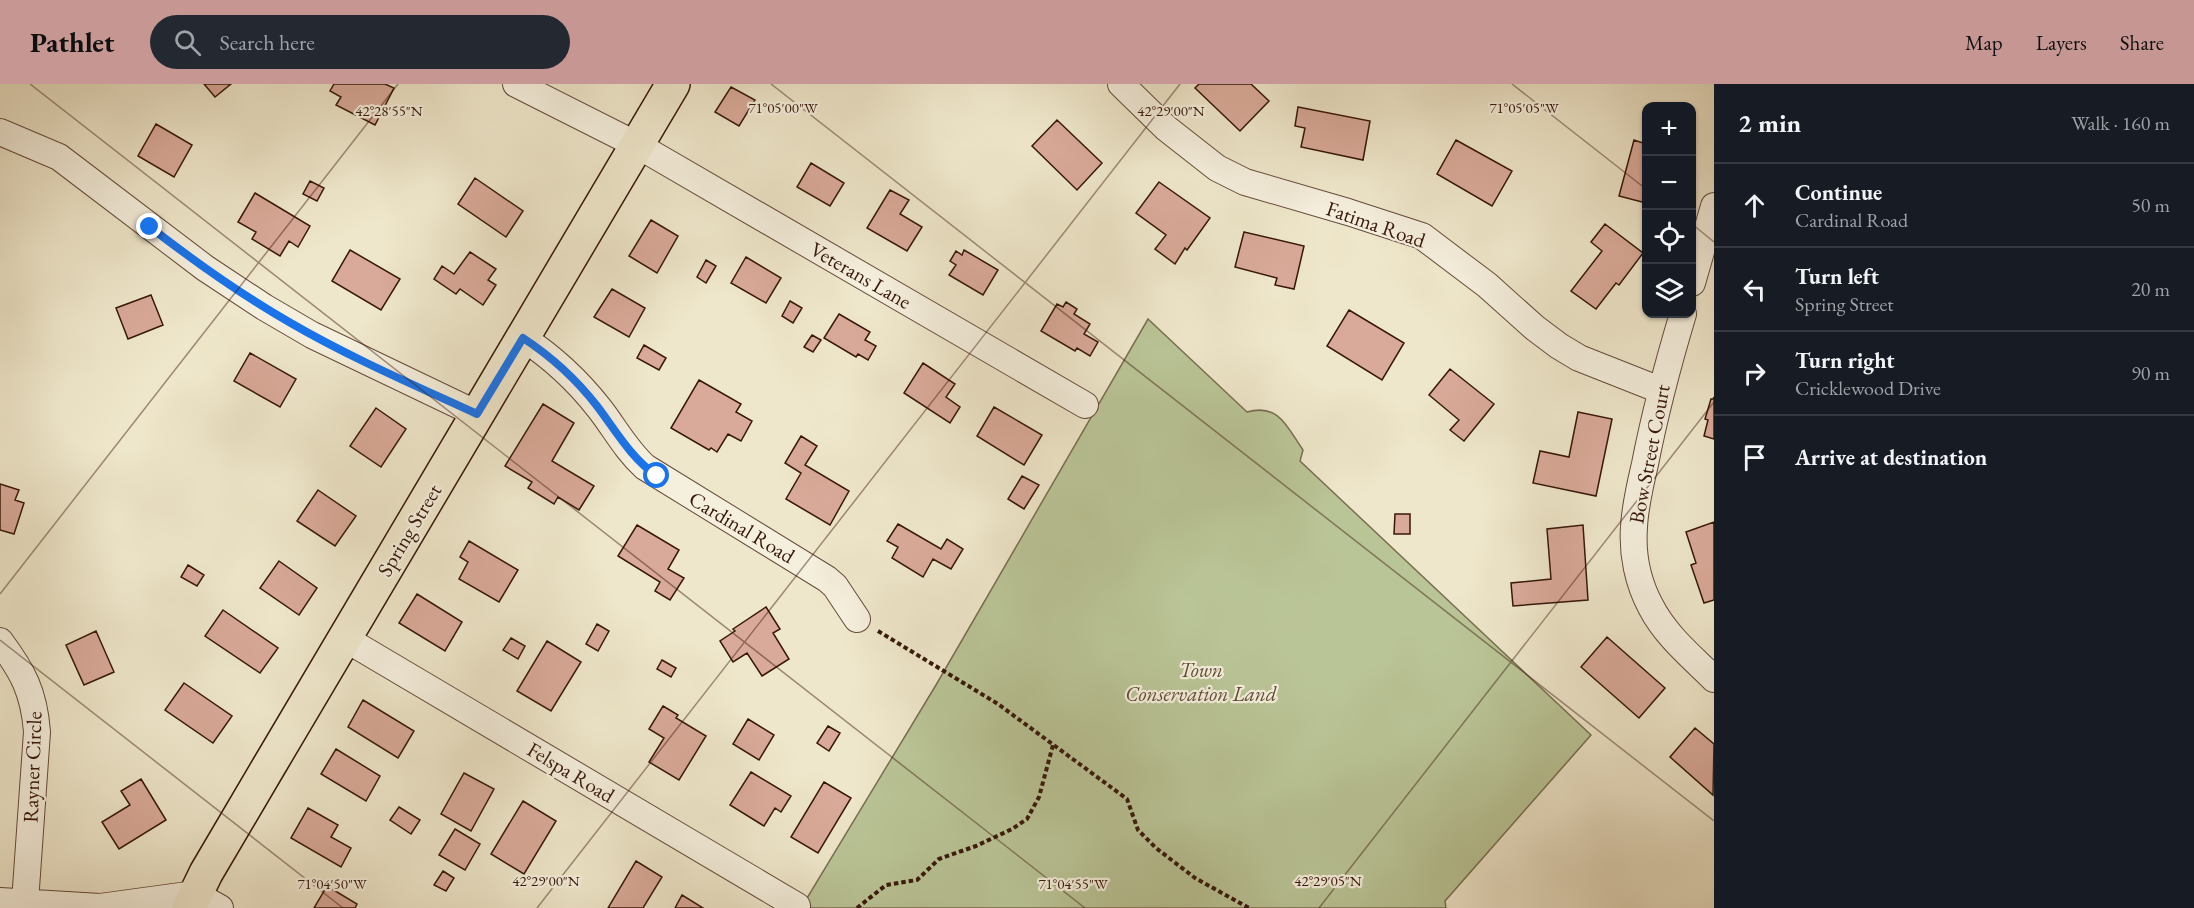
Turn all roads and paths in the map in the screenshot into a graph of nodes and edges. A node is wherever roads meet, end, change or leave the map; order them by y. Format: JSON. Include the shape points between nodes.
{"nodes":[{"id":1,"x":516,"y":84,"type":"edge"},
{"id":2,"x":673,"y":84,"type":"edge"},
{"id":3,"x":1121,"y":84,"type":"edge"},
{"id":4,"x":0,"y":132,"type":"edge"},
{"id":5,"x":637,"y":146,"type":"junction"},
{"id":6,"x":1714,"y":206,"type":"edge"},
{"id":7,"x":1696,"y":269,"type":"edge"},
{"id":8,"x":1682,"y":318,"type":"edge"},
{"id":9,"x":523,"y":338,"type":"junction"},
{"id":10,"x":1660,"y":390,"type":"junction"},
{"id":11,"x":1085,"y":405,"type":"dead end"},
{"id":12,"x":477,"y":414,"type":"junction"},
{"id":13,"x":856,"y":619,"type":"joint"},
{"id":14,"x":344,"y":638,"type":"junction"},
{"id":15,"x":0,"y":641,"type":"edge"},
{"id":16,"x":1714,"y":679,"type":"edge"},
{"id":17,"x":1053,"y":745,"type":"junction"},
{"id":18,"x":0,"y":900,"type":"edge"},
{"id":19,"x":25,"y":902,"type":"junction"},
{"id":20,"x":201,"y":903,"type":"edge"},
{"id":21,"x":797,"y":906,"type":"dead end"},
{"id":22,"x":101,"y":908,"type":"edge"},
{"id":23,"x":857,"y":908,"type":"edge"},
{"id":24,"x":1249,"y":908,"type":"edge"}],
"edges":[{"from":1,"to":5,"type":"street","name":"Veterans Lane"},
{"from":2,"to":5,"type":"main road","name":"Spring Street"},
{"from":3,"to":10,"type":"street","name":"Fatima Road","via":[[1166,128],[1217,168],[1284,195],[1422,236],[1559,346],[1579,358]]},
{"from":4,"to":12,"type":"street","via":[[68,162],[173,245],[288,322]]},
{"from":5,"to":9,"type":"main road","name":"Spring Street"},
{"from":5,"to":11,"type":"street","name":"Veterans Lane"},
{"from":6,"to":7,"type":"street"},
{"from":8,"to":10,"type":"street","name":"Bow Street Court"},
{"from":9,"to":12,"type":"main road","name":"Spring Street"},
{"from":9,"to":13,"type":"street","name":"Cardinal Road","via":[[555,360],[586,392],[645,467],[827,579]]},
{"from":10,"to":16,"type":"street","name":"Bow Street Court","via":[[1635,516],[1637,568],[1650,605],[1663,627]]},
{"from":12,"to":14,"type":"main road","name":"Spring Street"},
{"from":13,"to":17,"type":"path","via":[[998,704]]},
{"from":14,"to":20,"type":"main road","name":"Spring Street"},
{"from":14,"to":21,"type":"street","name":"Felspa Road"},
{"from":15,"to":19,"type":"street","name":"Rayner Circle","via":[[28,683],[36,714]]},
{"from":17,"to":23,"type":"path","via":[[1040,797],[1027,819],[976,846],[939,859],[917,880],[886,885]]},
{"from":17,"to":24,"type":"path","via":[[1127,799],[1138,830],[1156,848],[1195,878]]},
{"from":18,"to":19,"type":"street","name":"Spring Street"},
{"from":19,"to":22,"type":"street","name":"Spring Street"},
{"from":20,"to":22,"type":"street","name":"Spring Street"}]}
